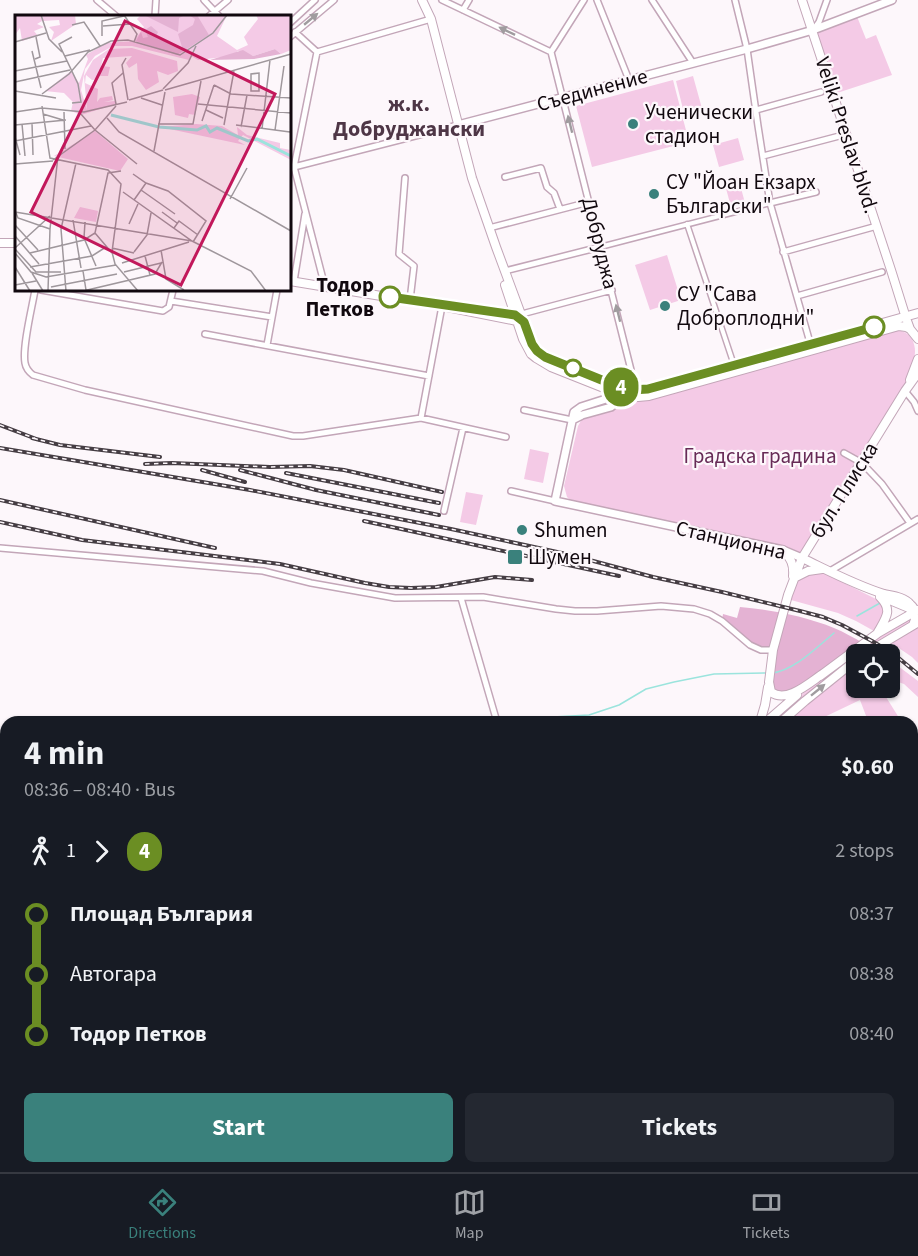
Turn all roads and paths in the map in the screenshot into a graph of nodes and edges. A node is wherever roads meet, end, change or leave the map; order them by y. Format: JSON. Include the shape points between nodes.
{"nodes":[{"id":1,"x":97,"y":0,"type":"edge"},
{"id":2,"x":156,"y":0,"type":"edge"},
{"id":3,"x":204,"y":0,"type":"edge"},
{"id":4,"x":228,"y":0,"type":"edge"},
{"id":5,"x":315,"y":0,"type":"edge"},
{"id":6,"x":334,"y":0,"type":"edge"},
{"id":7,"x":422,"y":0,"type":"edge"},
{"id":8,"x":442,"y":0,"type":"edge"},
{"id":9,"x":469,"y":0,"type":"edge"},
{"id":10,"x":584,"y":0,"type":"edge"},
{"id":11,"x":597,"y":0,"type":"edge"},
{"id":12,"x":652,"y":0,"type":"edge"},
{"id":13,"x":735,"y":0,"type":"edge"},
{"id":14,"x":802,"y":0,"type":"edge"},
{"id":15,"x":827,"y":0,"type":"edge"},
{"id":16,"x":892,"y":0,"type":"edge"},
{"id":17,"x":463,"y":10,"type":"junction"},
{"id":18,"x":216,"y":14,"type":"edge"},
{"id":19,"x":115,"y":15,"type":"edge"},
{"id":20,"x":155,"y":15,"type":"edge"},
{"id":21,"x":431,"y":19,"type":"junction"},
{"id":22,"x":291,"y":22,"type":"edge"},
{"id":23,"x":813,"y":30,"type":"junction"},
{"id":24,"x":295,"y":32,"type":"junction"},
{"id":25,"x":291,"y":36,"type":"edge"},
{"id":26,"x":747,"y":49,"type":"junction"},
{"id":27,"x":317,"y":52,"type":"junction"},
{"id":28,"x":551,"y":52,"type":"junction"},
{"id":29,"x":693,"y":63,"type":"junction"},
{"id":30,"x":629,"y":80,"type":"junction"},
{"id":31,"x":821,"y":92,"type":"dead end"},
{"id":32,"x":563,"y":97,"type":"junction"},
{"id":33,"x":756,"y":110,"type":"junction"},
{"id":34,"x":458,"y":125,"type":"junction"},
{"id":35,"x":847,"y":134,"type":"junction"},
{"id":36,"x":763,"y":156,"type":"junction"},
{"id":37,"x":292,"y":167,"type":"edge"},
{"id":38,"x":505,"y":177,"type":"dead end"},
{"id":39,"x":405,"y":178,"type":"dead end"},
{"id":40,"x":816,"y":192,"type":"dead end"},
{"id":41,"x":590,"y":202,"type":"junction"},
{"id":42,"x":770,"y":203,"type":"junction"},
{"id":43,"x":560,"y":209,"type":"junction"},
{"id":44,"x":305,"y":212,"type":"junction"},
{"id":45,"x":687,"y":224,"type":"junction"},
{"id":46,"x":877,"y":226,"type":"junction"},
{"id":47,"x":489,"y":228,"type":"junction"},
{"id":48,"x":496,"y":247,"type":"junction"},
{"id":49,"x":600,"y":247,"type":"junction"},
{"id":50,"x":783,"y":252,"type":"junction"},
{"id":51,"x":891,"y":270,"type":"junction"},
{"id":52,"x":505,"y":271,"type":"junction"},
{"id":53,"x":882,"y":272,"type":"dead end"},
{"id":54,"x":292,"y":281,"type":"edge"},
{"id":55,"x":325,"y":286,"type":"junction"},
{"id":56,"x":506,"y":288,"type":"junction"},
{"id":57,"x":612,"y":290,"type":"junction"},
{"id":58,"x":36,"y":291,"type":"edge"},
{"id":59,"x":47,"y":291,"type":"edge"},
{"id":60,"x":173,"y":291,"type":"edge"},
{"id":61,"x":276,"y":291,"type":"edge"},
{"id":62,"x":797,"y":296,"type":"junction"},
{"id":63,"x":410,"y":300,"type":"junction"},
{"id":64,"x":171,"y":301,"type":"junction"},
{"id":65,"x":442,"y":306,"type":"junction"},
{"id":66,"x":496,"y":312,"type":"junction"},
{"id":67,"x":918,"y":313,"type":"edge"},
{"id":68,"x":272,"y":317,"type":"junction"},
{"id":69,"x":519,"y":318,"type":"junction"},
{"id":70,"x":906,"y":318,"type":"junction"},
{"id":71,"x":204,"y":334,"type":"dead end"},
{"id":72,"x":914,"y":334,"type":"edge"},
{"id":73,"x":267,"y":345,"type":"junction"},
{"id":74,"x":812,"y":347,"type":"junction"},
{"id":75,"x":918,"y":359,"type":"edge"},
{"id":76,"x":734,"y":365,"type":"junction"},
{"id":77,"x":918,"y":373,"type":"edge"},
{"id":78,"x":429,"y":376,"type":"junction"},
{"id":79,"x":617,"y":389,"type":"junction"},
{"id":80,"x":905,"y":391,"type":"junction"},
{"id":81,"x":628,"y":392,"type":"junction"},
{"id":82,"x":524,"y":410,"type":"dead end"},
{"id":83,"x":918,"y":411,"type":"edge"},
{"id":84,"x":421,"y":418,"type":"junction"},
{"id":85,"x":572,"y":420,"type":"junction"},
{"id":86,"x":463,"y":428,"type":"junction"},
{"id":87,"x":506,"y":437,"type":"dead end"},
{"id":88,"x":844,"y":453,"type":"dead end"},
{"id":89,"x":862,"y":463,"type":"junction"},
{"id":90,"x":511,"y":491,"type":"dead end"},
{"id":91,"x":555,"y":501,"type":"junction"},
{"id":92,"x":444,"y":512,"type":"dead end"},
{"id":93,"x":918,"y":519,"type":"edge"},
{"id":94,"x":910,"y":523,"type":"junction"},
{"id":95,"x":0,"y":548,"type":"edge"},
{"id":96,"x":783,"y":550,"type":"junction"},
{"id":97,"x":802,"y":558,"type":"junction"},
{"id":98,"x":827,"y":570,"type":"junction"},
{"id":99,"x":793,"y":579,"type":"junction"},
{"id":100,"x":866,"y":588,"type":"junction"},
{"id":101,"x":461,"y":598,"type":"junction"},
{"id":102,"x":903,"y":599,"type":"junction"},
{"id":103,"x":917,"y":599,"type":"edge"},
{"id":104,"x":917,"y":611,"type":"edge"},
{"id":105,"x":916,"y":624,"type":"edge"},
{"id":106,"x":878,"y":633,"type":"junction"},
{"id":107,"x":882,"y":644,"type":"edge"},
{"id":108,"x":773,"y":650,"type":"junction"},
{"id":109,"x":846,"y":668,"type":"edge"},
{"id":110,"x":824,"y":673,"type":"junction"},
{"id":111,"x":769,"y":682,"type":"junction"},
{"id":112,"x":495,"y":716,"type":"edge"},
{"id":113,"x":762,"y":716,"type":"edge"},
{"id":114,"x":772,"y":716,"type":"edge"},
{"id":115,"x":788,"y":716,"type":"edge"}],
"edges":[{"from":1,"to":19,"type":"street"},
{"from":2,"to":20,"type":"street"},
{"from":3,"to":18,"type":"street"},
{"from":4,"to":18,"type":"street"},
{"from":5,"to":22,"type":"street"},
{"from":24,"to":6,"type":"street","one_way":true},
{"from":7,"to":21,"type":"main road"},
{"from":8,"to":17,"type":"street"},
{"from":9,"to":17,"type":"street"},
{"from":10,"to":28,"type":"street"},
{"from":11,"to":30,"type":"street"},
{"from":12,"to":29,"type":"street"},
{"from":13,"to":26,"type":"street"},
{"from":14,"to":23,"type":"main road","name":"Veliki Preslav blvd."},
{"from":15,"to":23,"type":"street"},
{"from":16,"to":23,"type":"street","name":"Съединение"},
{"from":28,"to":17,"type":"street","one_way":true},
{"from":21,"to":27,"type":"street"},
{"from":21,"to":34,"type":"main road"},
{"from":23,"to":26,"type":"street","name":"Съединение"},
{"from":23,"to":35,"type":"main road","name":"Veliki Preslav blvd."},
{"from":24,"to":25,"type":"street"},
{"from":24,"to":27,"type":"street"},
{"from":26,"to":29,"type":"street","name":"Съединение"},
{"from":26,"to":33,"type":"street"},
{"from":27,"to":37,"type":"street"},
{"from":28,"to":32,"type":"street","name":"Добруджа"},
{"from":29,"to":30,"type":"street","name":"Съединение"},
{"from":30,"to":32,"type":"street","name":"Съединение"},
{"from":31,"to":33,"type":"street"},
{"from":32,"to":34,"type":"street","name":"Съединение"},
{"from":41,"to":32,"type":"street","name":"Добруджа","one_way":true},
{"from":33,"to":36,"type":"street"},
{"from":34,"to":37,"type":"street","name":"Съединение"},
{"from":34,"to":47,"type":"main road"},
{"from":35,"to":36,"type":"street"},
{"from":35,"to":46,"type":"main road","name":"Veliki Preslav blvd."},
{"from":36,"to":42,"type":"street"},
{"from":37,"to":44,"type":"street"},
{"from":38,"to":43,"type":"street","via":[[541,168]]},
{"from":39,"to":63,"type":"street","via":[[399,254],[414,266]]},
{"from":40,"to":42,"type":"street"},
{"from":41,"to":43,"type":"street"},
{"from":41,"to":49,"type":"street","name":"Добруджа"},
{"from":42,"to":45,"type":"street"},
{"from":42,"to":50,"type":"street"},
{"from":43,"to":47,"type":"street"},
{"from":44,"to":54,"type":"street"},
{"from":44,"to":55,"type":"street"},
{"from":45,"to":49,"type":"street"},
{"from":45,"to":76,"type":"street"},
{"from":46,"to":50,"type":"street"},
{"from":46,"to":51,"type":"main road","name":"Veliki Preslav blvd."},
{"from":47,"to":48,"type":"main road"},
{"from":48,"to":52,"type":"main road"},
{"from":48,"to":56,"type":"main road"},
{"from":49,"to":52,"type":"street"},
{"from":49,"to":57,"type":"street","name":"Добруджа"},
{"from":50,"to":62,"type":"street"},
{"from":51,"to":67,"type":"main road","name":"Veliki Preslav blvd.","via":[[906,305]]},
{"from":51,"to":70,"type":"main road","name":"Veliki Preslav blvd."},
{"from":52,"to":69,"type":"main road"},
{"from":53,"to":62,"type":"street"},
{"from":54,"to":55,"type":"main road"},
{"from":55,"to":63,"type":"main road"},
{"from":56,"to":66,"type":"main road","via":[[506,303]]},
{"from":56,"to":69,"type":"main road"},
{"from":57,"to":69,"type":"street"},
{"from":81,"to":57,"type":"street","name":"Добруджа","one_way":true,"via":[[633,380]]},
{"from":58,"to":84,"type":"street","via":[[24,362],[33,375],[293,436]]},
{"from":59,"to":64,"type":"street","via":[[164,311]]},
{"from":60,"to":64,"type":"street"},
{"from":61,"to":68,"type":"street"},
{"from":62,"to":74,"type":"street"},
{"from":63,"to":65,"type":"main road"},
{"from":64,"to":68,"type":"street"},
{"from":65,"to":66,"type":"main road"},
{"from":65,"to":69,"type":"main road"},
{"from":65,"to":78,"type":"street"},
{"from":66,"to":69,"type":"main road"},
{"from":67,"to":70,"type":"main road"},
{"from":67,"to":72,"type":"main road","via":[[912,321]]},
{"from":68,"to":73,"type":"street"},
{"from":69,"to":79,"type":"main road","via":[[526,347],[536,358],[551,367]]},
{"from":70,"to":72,"type":"main road","name":"Veliki Preslav blvd."},
{"from":70,"to":74,"type":"main road"},
{"from":71,"to":73,"type":"street"},
{"from":72,"to":74,"type":"main road","via":[[899,326]]},
{"from":73,"to":78,"type":"street"},
{"from":74,"to":76,"type":"main road"},
{"from":74,"to":81,"type":"main road","via":[[649,396],[638,397]]},
{"from":75,"to":80,"type":"main road","name":"бул. Плиска"},
{"from":76,"to":81,"type":"main road"},
{"from":77,"to":80,"type":"main road","name":"бул. Плиска"},
{"from":78,"to":84,"type":"street"},
{"from":79,"to":81,"type":"main road"},
{"from":79,"to":85,"type":"street","via":[[606,399],[577,409]]},
{"from":80,"to":83,"type":"street"},
{"from":80,"to":89,"type":"main road","name":"бул. Плиска"},
{"from":81,"to":85,"type":"street","via":[[610,407]]},
{"from":82,"to":85,"type":"street"},
{"from":84,"to":86,"type":"street"},
{"from":85,"to":91,"type":"street"},
{"from":86,"to":87,"type":"street"},
{"from":86,"to":92,"type":"street"},
{"from":88,"to":89,"type":"street"},
{"from":89,"to":94,"type":"street"},
{"from":89,"to":97,"type":"main road","name":"бул. Плиска"},
{"from":90,"to":91,"type":"street","name":"Станционна"},
{"from":91,"to":96,"type":"street","name":"Станционна"},
{"from":93,"to":94,"type":"street"},
{"from":94,"to":98,"type":"street"},
{"from":95,"to":101,"type":"street","via":[[263,571],[394,598]]},
{"from":96,"to":97,"type":"street","name":"Станционна"},
{"from":96,"to":99,"type":"main road","via":[[792,560]]},
{"from":97,"to":98,"type":"main road","name":"Станционна"},
{"from":97,"to":99,"type":"main road","name":"бул. Плиска"},
{"from":98,"to":99,"type":"main road","via":[[808,571]]},
{"from":98,"to":100,"type":"main road","name":"Станционна"},
{"from":99,"to":108,"type":"main road","name":"бул. Плиска"},
{"from":100,"to":102,"type":"main road","name":"Станционна"},
{"from":100,"to":104,"type":"main road"},
{"from":100,"to":106,"type":"main road","via":[[882,599],[887,609]]},
{"from":101,"to":108,"type":"street","via":[[495,598],[575,611],[661,606],[694,609],[722,621],[750,645]]},
{"from":101,"to":112,"type":"street"},
{"from":102,"to":103,"type":"main road"},
{"from":102,"to":104,"type":"main road","name":"Станционна"},
{"from":104,"to":105,"type":"main road"},
{"from":104,"to":106,"type":"main road"},
{"from":105,"to":107,"type":"main road"},
{"from":106,"to":110,"type":"main road"},
{"from":108,"to":111,"type":"main road","name":"бул. Плиска"},
{"from":115,"to":109,"type":"main road","one_way":true},
{"from":110,"to":111,"type":"main road","via":[[786,696],[771,692]]},
{"from":110,"to":114,"type":"main road"},
{"from":111,"to":113,"type":"main road"}]}
